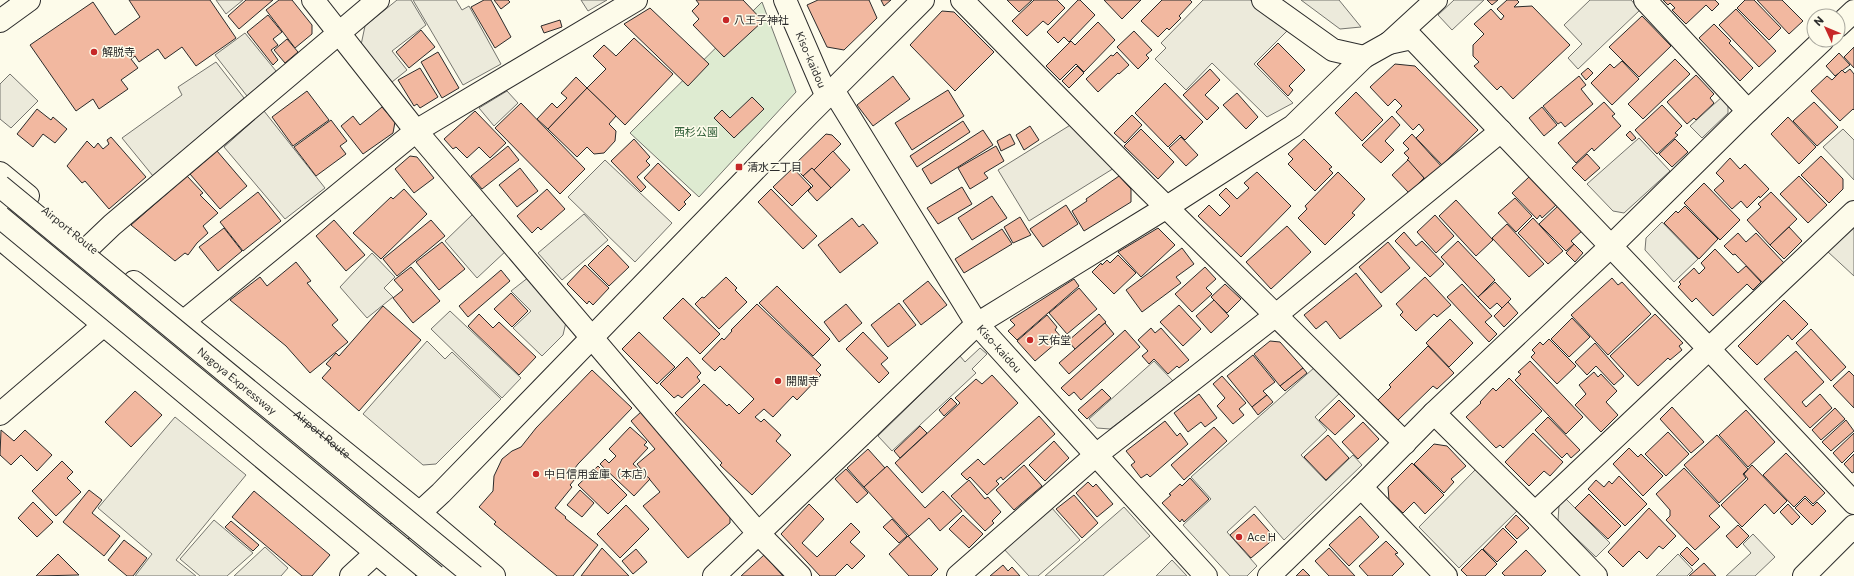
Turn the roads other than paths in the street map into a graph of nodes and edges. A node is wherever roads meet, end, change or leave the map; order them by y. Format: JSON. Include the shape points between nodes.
{"nodes":[{"id":1,"x":29,"y":0,"type":"edge"},
{"id":2,"x":313,"y":0,"type":"edge"},
{"id":3,"x":378,"y":0,"type":"edge"},
{"id":4,"x":636,"y":0,"type":"edge"},
{"id":5,"x":786,"y":0,"type":"edge"},
{"id":6,"x":923,"y":0,"type":"edge"},
{"id":7,"x":962,"y":0,"type":"edge"},
{"id":8,"x":1263,"y":0,"type":"edge"},
{"id":9,"x":1436,"y":0,"type":"edge"},
{"id":10,"x":1645,"y":0,"type":"edge"},
{"id":11,"x":1854,"y":11,"type":"edge"},
{"id":12,"x":1846,"y":18,"type":"edge"},
{"id":13,"x":0,"y":21,"type":"edge"},
{"id":14,"x":338,"y":34,"type":"junction"},
{"id":15,"x":1389,"y":43,"type":"junction"},
{"id":16,"x":1815,"y":48,"type":"edge"},
{"id":17,"x":1364,"y":57,"type":"junction"},
{"id":18,"x":830,"y":93,"type":"junction"},
{"id":19,"x":1748,"y":111,"type":"junction"},
{"id":20,"x":416,"y":131,"type":"junction"},
{"id":21,"x":1501,"y":131,"type":"junction"},
{"id":22,"x":0,"y":173,"type":"edge"},
{"id":23,"x":0,"y":186,"type":"edge"},
{"id":24,"x":1167,"y":207,"type":"junction"},
{"id":25,"x":1854,"y":212,"type":"edge"},
{"id":26,"x":0,"y":217,"type":"edge"},
{"id":27,"x":0,"y":238,"type":"edge"},
{"id":28,"x":90,"y":246,"type":"junction"},
{"id":29,"x":1610,"y":247,"type":"junction"},
{"id":30,"x":1276,"y":315,"type":"junction"},
{"id":31,"x":183,"y":322,"type":"junction"},
{"id":32,"x":105,"y":324,"type":"junction"},
{"id":33,"x":977,"y":324,"type":"junction"},
{"id":34,"x":592,"y":338,"type":"junction"},
{"id":35,"x":1709,"y":349,"type":"junction"},
{"id":36,"x":1434,"y":413,"type":"junction"},
{"id":37,"x":0,"y":414,"type":"edge"},
{"id":38,"x":1405,"y":443,"type":"junction"},
{"id":39,"x":1096,"y":455,"type":"junction"},
{"id":40,"x":1361,"y":487,"type":"junction"},
{"id":41,"x":1854,"y":503,"type":"edge"},
{"id":42,"x":1535,"y":513,"type":"junction"},
{"id":43,"x":421,"y":514,"type":"junction"},
{"id":44,"x":1854,"y":526,"type":"edge"},
{"id":45,"x":758,"y":533,"type":"junction"},
{"id":46,"x":375,"y":553,"type":"junction"},
{"id":47,"x":351,"y":576,"type":"edge"},
{"id":48,"x":404,"y":576,"type":"edge"},
{"id":49,"x":435,"y":576,"type":"edge"},
{"id":50,"x":474,"y":576,"type":"edge"},
{"id":51,"x":494,"y":576,"type":"edge"},
{"id":52,"x":714,"y":576,"type":"edge"},
{"id":53,"x":800,"y":576,"type":"edge"},
{"id":54,"x":958,"y":576,"type":"edge"},
{"id":55,"x":1206,"y":576,"type":"edge"},
{"id":56,"x":1269,"y":576,"type":"edge"},
{"id":57,"x":1446,"y":576,"type":"edge"},
{"id":58,"x":1596,"y":576,"type":"edge"},
{"id":59,"x":1804,"y":576,"type":"edge"}],
"edges":[{"from":1,"to":13,"type":"main road"},
{"from":2,"to":14,"type":"main road"},
{"from":3,"to":14,"type":"main road"},
{"from":4,"to":20,"type":"main road"},
{"from":5,"to":18,"type":"main road","name":"Kiso-kaidou"},
{"from":6,"to":18,"type":"main road"},
{"from":7,"to":24,"type":"main road"},
{"from":8,"to":17,"type":"main road","via":[[1333,50]]},
{"from":9,"to":15,"type":"main road"},
{"from":10,"to":19,"type":"main road"},
{"from":11,"to":12,"type":"main road"},
{"from":14,"to":20,"type":"main road"},
{"from":14,"to":28,"type":"main road"},
{"from":15,"to":17,"type":"main road"},
{"from":15,"to":21,"type":"main road","via":[[1412,38]]},
{"from":16,"to":19,"type":"main road"},
{"from":17,"to":24,"type":"main road","via":[[1293,126]]},
{"from":18,"to":33,"type":"main road","name":"Kiso-kaidou"},
{"from":18,"to":34,"type":"main road"},
{"from":19,"to":29,"type":"main road"},
{"from":20,"to":31,"type":"main road"},
{"from":20,"to":34,"type":"main road"},
{"from":21,"to":29,"type":"main road"},
{"from":21,"to":30,"type":"main road"},
{"from":22,"to":28,"type":"main road","name":"Airport Route"},
{"from":23,"to":50,"type":"main road","name":"Nagoya Expressway","bridge":true},
{"from":24,"to":30,"type":"main road"},
{"from":24,"to":33,"type":"main road"},
{"from":25,"to":35,"type":"main road"},
{"from":26,"to":49,"type":"main road","bridge":true},
{"from":27,"to":32,"type":"main road"},
{"from":28,"to":31,"type":"main road","name":"Airport Route"},
{"from":29,"to":35,"type":"main road"},
{"from":29,"to":36,"type":"main road"},
{"from":30,"to":38,"type":"main road"},
{"from":30,"to":39,"type":"main road"},
{"from":31,"to":43,"type":"main road","name":"Airport Route"},
{"from":32,"to":37,"type":"main road"},
{"from":32,"to":46,"type":"main road"},
{"from":33,"to":39,"type":"main road","name":"Kiso-kaidou"},
{"from":33,"to":45,"type":"main road"},
{"from":34,"to":43,"type":"main road"},
{"from":34,"to":45,"type":"main road"},
{"from":35,"to":41,"type":"main road"},
{"from":35,"to":42,"type":"main road"},
{"from":36,"to":38,"type":"main road"},
{"from":36,"to":42,"type":"main road"},
{"from":38,"to":40,"type":"main road"},
{"from":39,"to":54,"type":"main road"},
{"from":39,"to":55,"type":"main road","name":"Kiso-kaidou"},
{"from":40,"to":56,"type":"main road"},
{"from":40,"to":57,"type":"main road"},
{"from":42,"to":58,"type":"main road"},
{"from":43,"to":46,"type":"main road"},
{"from":43,"to":51,"type":"main road","name":"Airport Route"},
{"from":44,"to":59,"type":"main road"},
{"from":45,"to":52,"type":"main road"},
{"from":45,"to":53,"type":"main road"},
{"from":46,"to":47,"type":"main road"},
{"from":46,"to":48,"type":"main road"}]}
